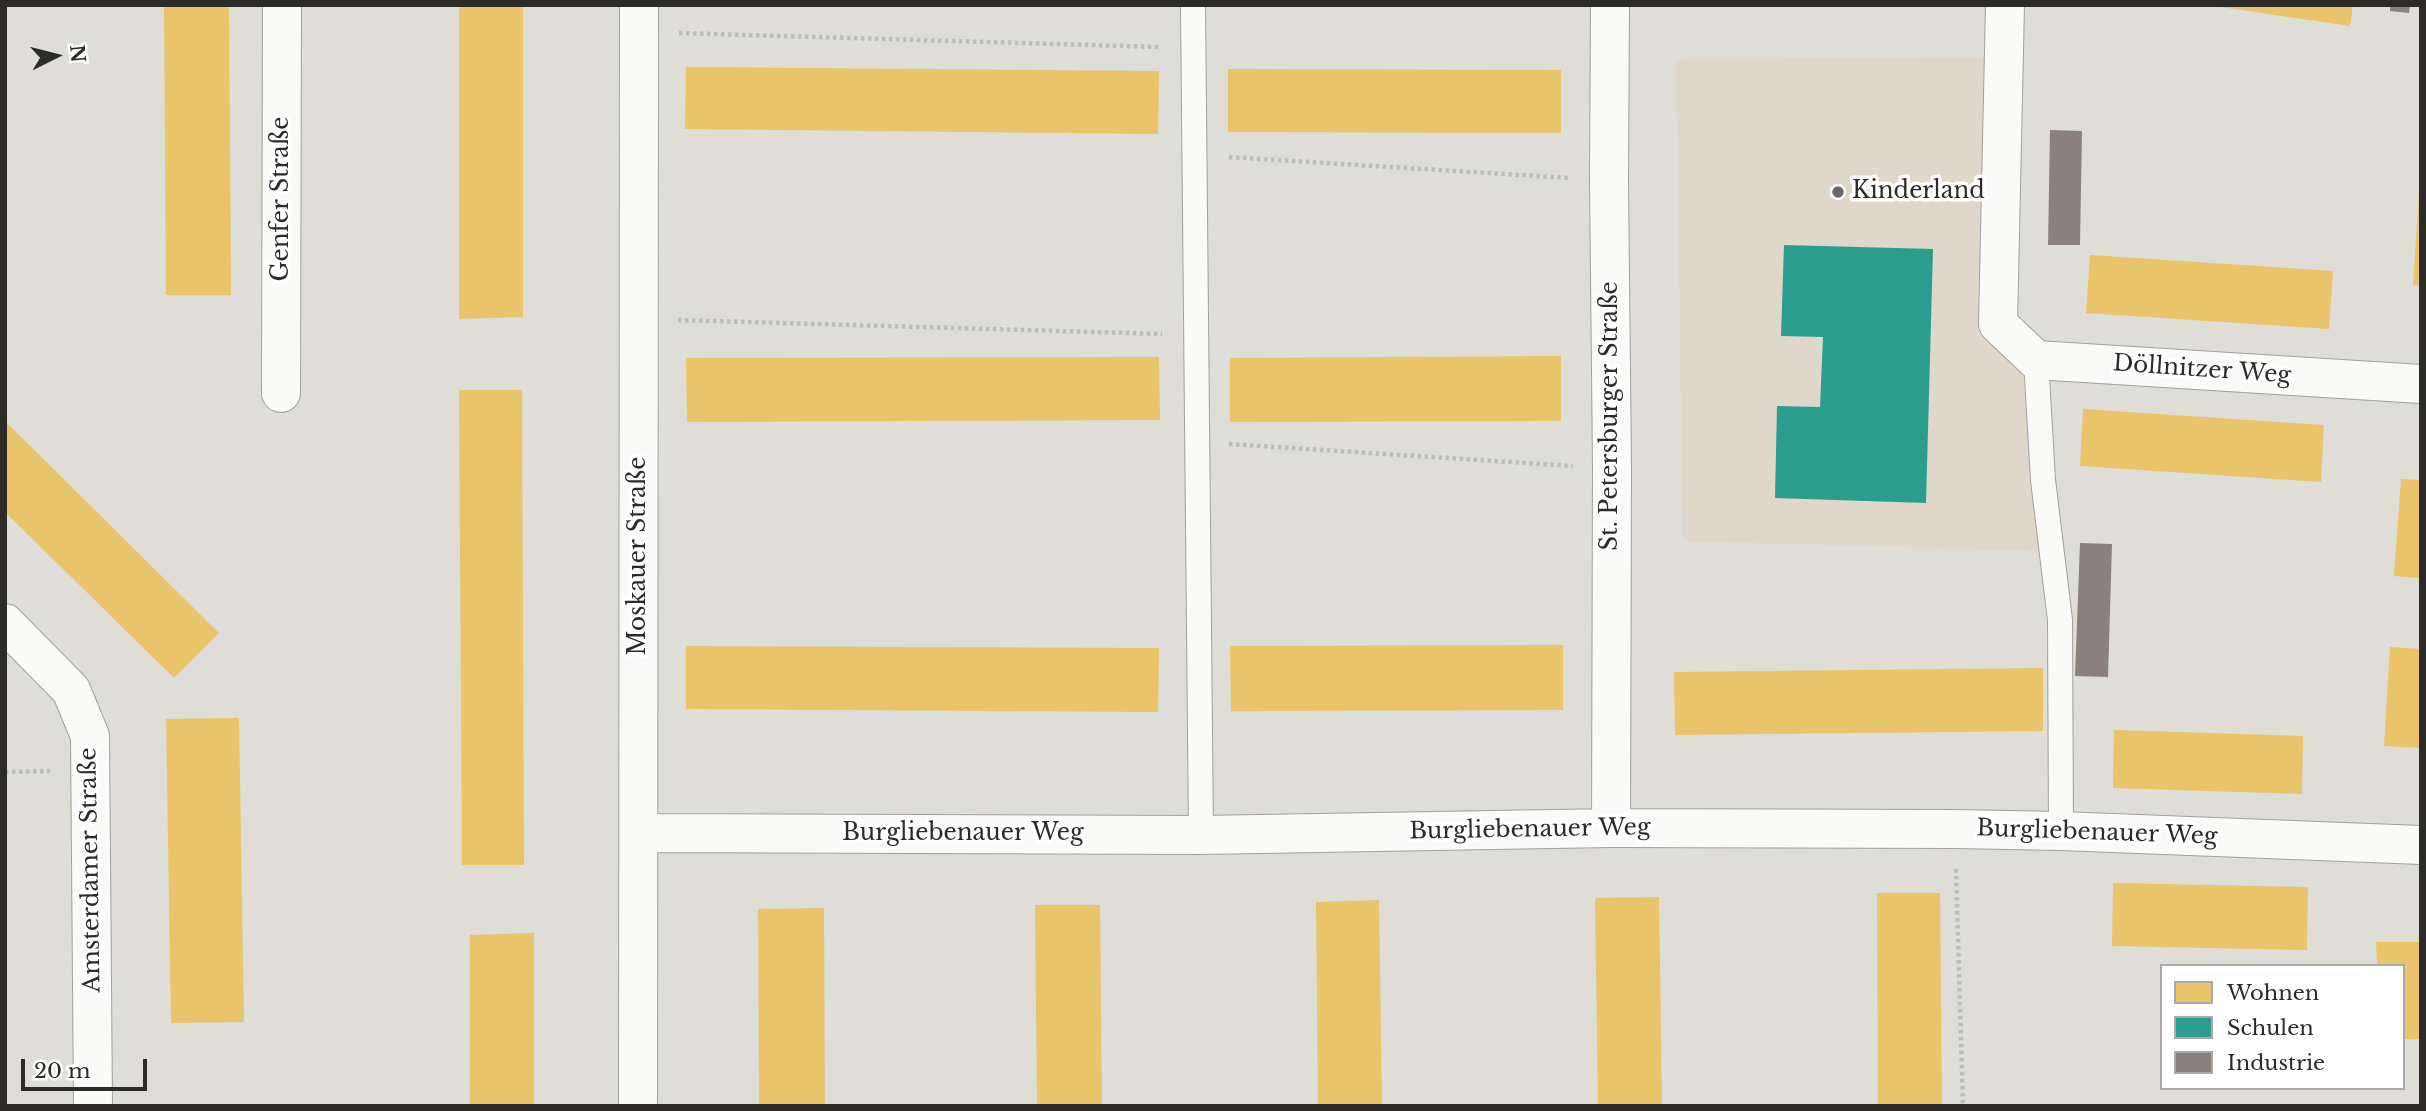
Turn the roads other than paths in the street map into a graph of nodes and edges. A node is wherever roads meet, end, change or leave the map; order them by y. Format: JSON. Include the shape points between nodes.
{"nodes":[{"id":1,"x":282,"y":5,"type":"edge"},
{"id":2,"x":1193,"y":5,"type":"edge"},
{"id":3,"x":1610,"y":5,"type":"edge"},
{"id":4,"x":2005,"y":5,"type":"edge"},
{"id":5,"x":639,"y":18,"type":"edge"},
{"id":6,"x":2036,"y":360,"type":"junction"},
{"id":7,"x":2421,"y":384,"type":"edge"},
{"id":8,"x":281,"y":393,"type":"dead end"},
{"id":9,"x":5,"y":623,"type":"edge"},
{"id":10,"x":1611,"y":828,"type":"junction"},
{"id":11,"x":2061,"y":831,"type":"junction"},
{"id":12,"x":639,"y":833,"type":"junction"},
{"id":13,"x":1201,"y":835,"type":"junction"},
{"id":14,"x":2421,"y":845,"type":"edge"},
{"id":15,"x":93,"y":1106,"type":"edge"},
{"id":16,"x":638,"y":1106,"type":"edge"}],
"edges":[{"from":1,"to":8,"type":"street","name":"Genfer Straße"},
{"from":2,"to":13,"type":"lane"},
{"from":3,"to":10,"type":"street","name":"St. Petersburger Straße"},
{"from":4,"to":6,"type":"street","via":[[1998,324]]},
{"from":5,"to":12,"type":"street","name":"Moskauer Straße"},
{"from":6,"to":7,"type":"street","name":"Döllnitzer Weg"},
{"from":6,"to":11,"type":"lane","via":[[2043,480],[2060,620]]},
{"from":9,"to":15,"type":"street","name":"Amsterdamer Straße","via":[[71,690],[90,736]]},
{"from":10,"to":11,"type":"street","name":"Burgliebenauer Weg"},
{"from":10,"to":13,"type":"street","name":"Burgliebenauer Weg"},
{"from":11,"to":14,"type":"street","name":"Burgliebenauer Weg"},
{"from":12,"to":13,"type":"street","name":"Burgliebenauer Weg"},
{"from":12,"to":16,"type":"street","name":"Moskauer Straße"}]}
